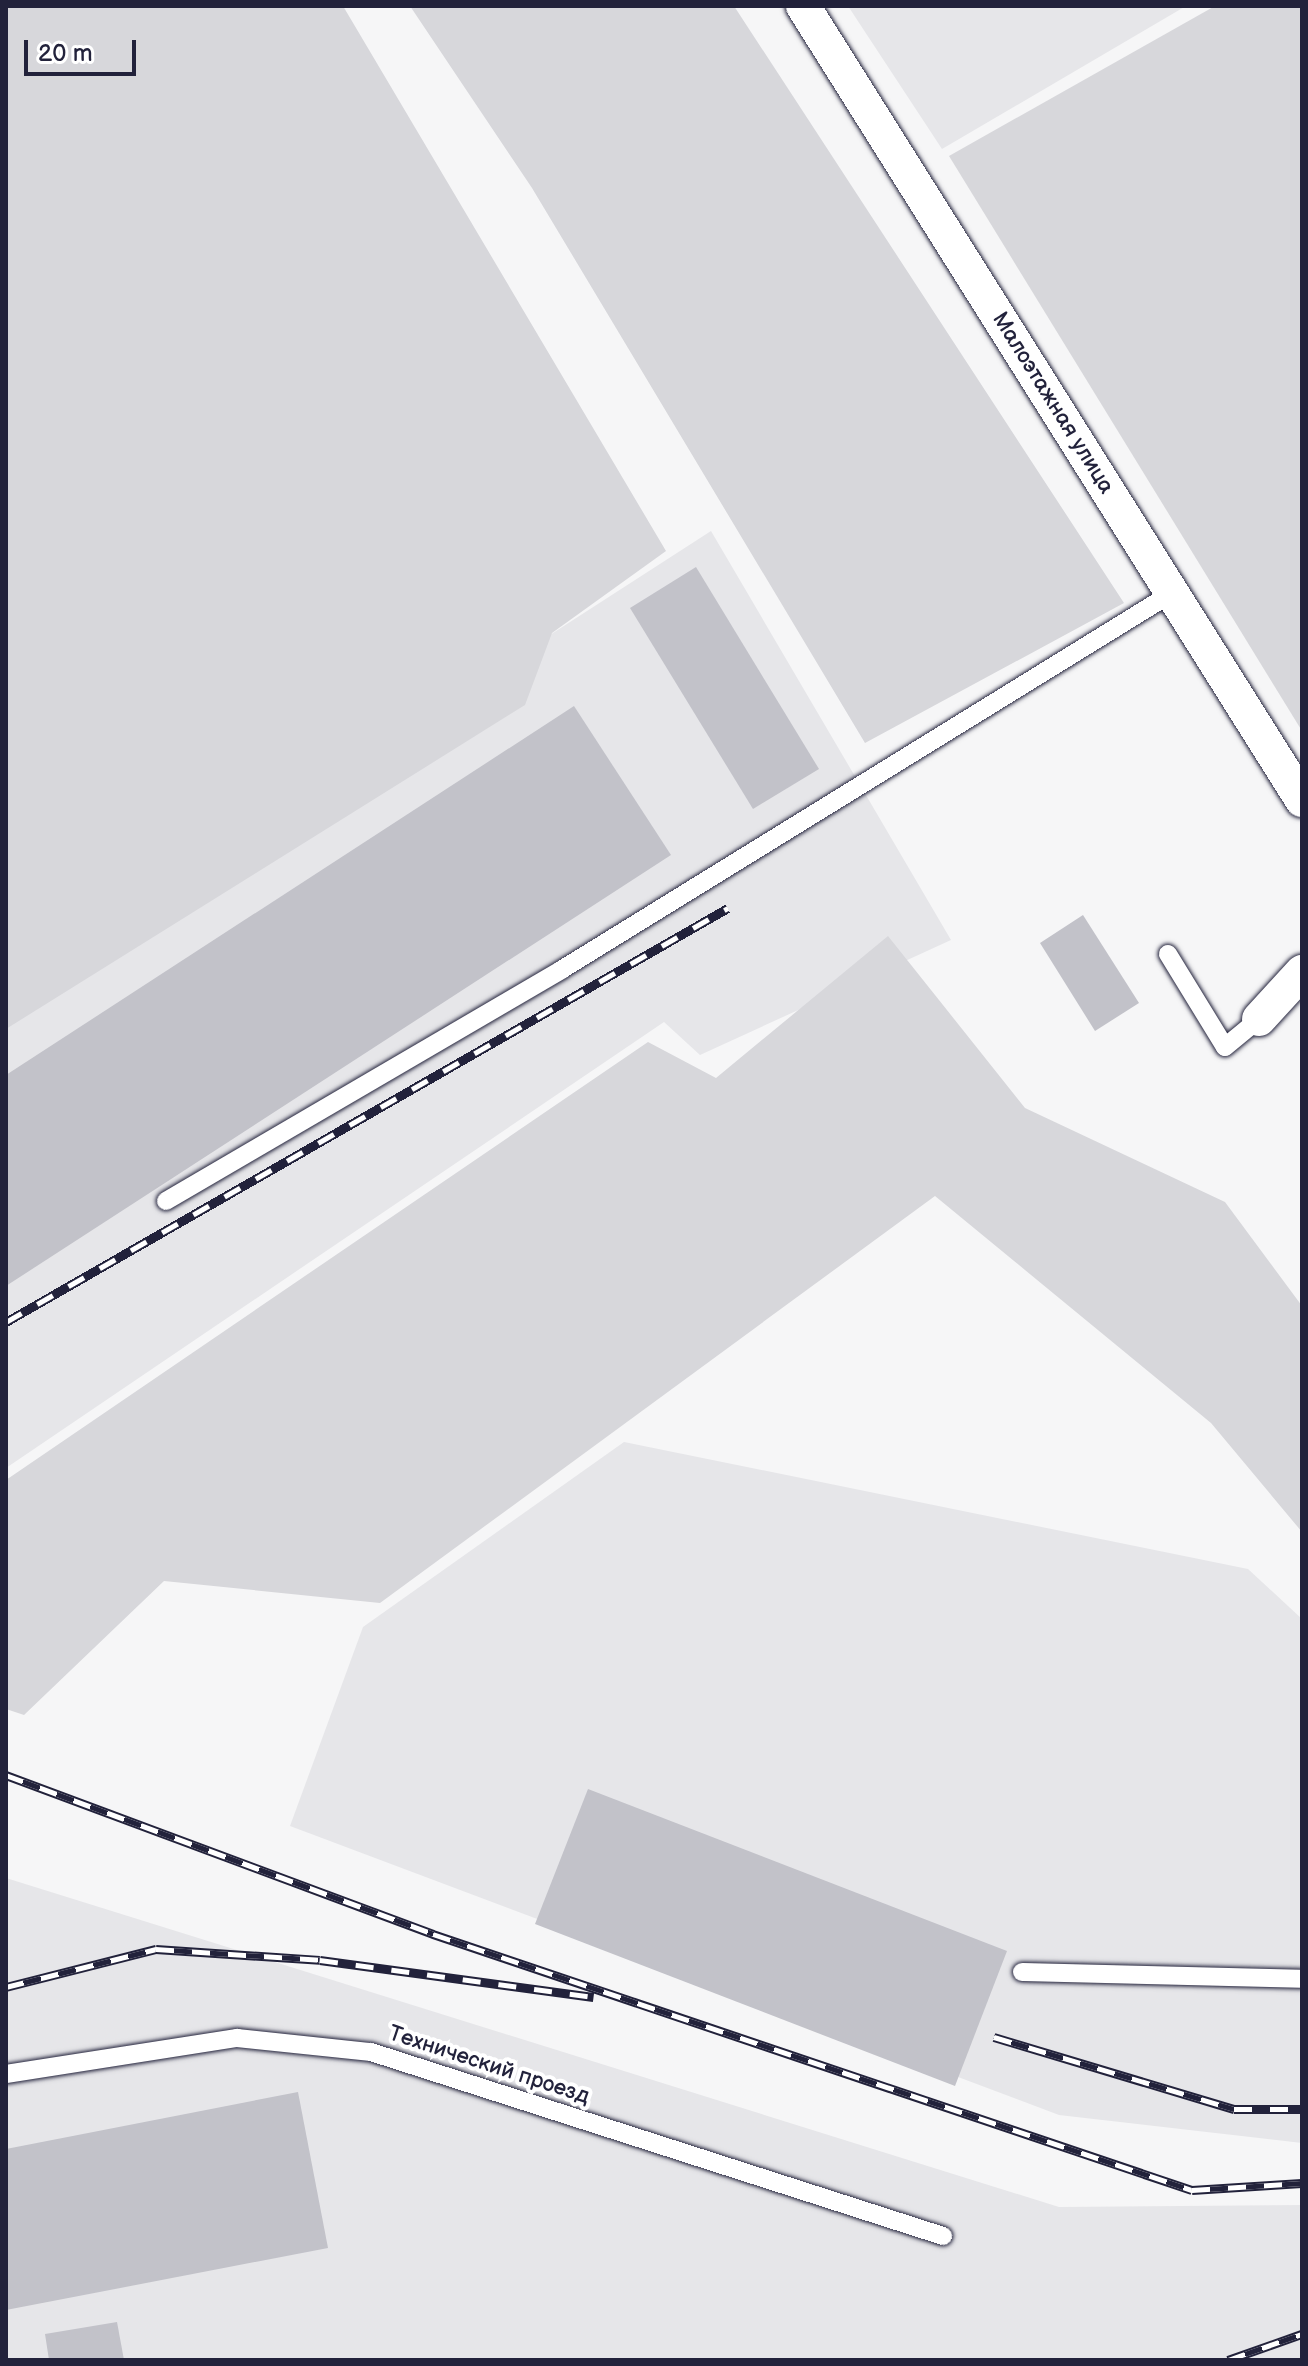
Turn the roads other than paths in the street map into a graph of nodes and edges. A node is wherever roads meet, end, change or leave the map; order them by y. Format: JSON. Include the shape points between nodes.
{"nodes":[{"id":1,"x":803,"y":6,"type":"edge"},
{"id":2,"x":1172,"y":593,"type":"junction"},
{"id":3,"x":1302,"y":800,"type":"edge"},
{"id":4,"x":1168,"y":954,"type":"dead end"},
{"id":5,"x":1302,"y":972,"type":"edge"},
{"id":6,"x":1259,"y":1019,"type":"joint"},
{"id":7,"x":166,"y":1201,"type":"dead end"},
{"id":8,"x":1022,"y":1972,"type":"dead end"},
{"id":9,"x":1302,"y":1979,"type":"edge"},
{"id":10,"x":6,"y":2074,"type":"edge"},
{"id":11,"x":943,"y":2236,"type":"dead end"}],
"edges":[{"from":1,"to":2,"type":"street","name":"Малоэтажная улица"},
{"from":2,"to":3,"type":"street","name":"Малоэтажная улица"},
{"from":2,"to":7,"type":"lane","via":[[561,970]]},
{"from":4,"to":6,"type":"lane","via":[[1225,1047]]},
{"from":5,"to":6,"type":"street"},
{"from":8,"to":9,"type":"lane"},
{"from":10,"to":11,"type":"lane","name":"Технический проезд","via":[[237,2038],[371,2052]]}]}
